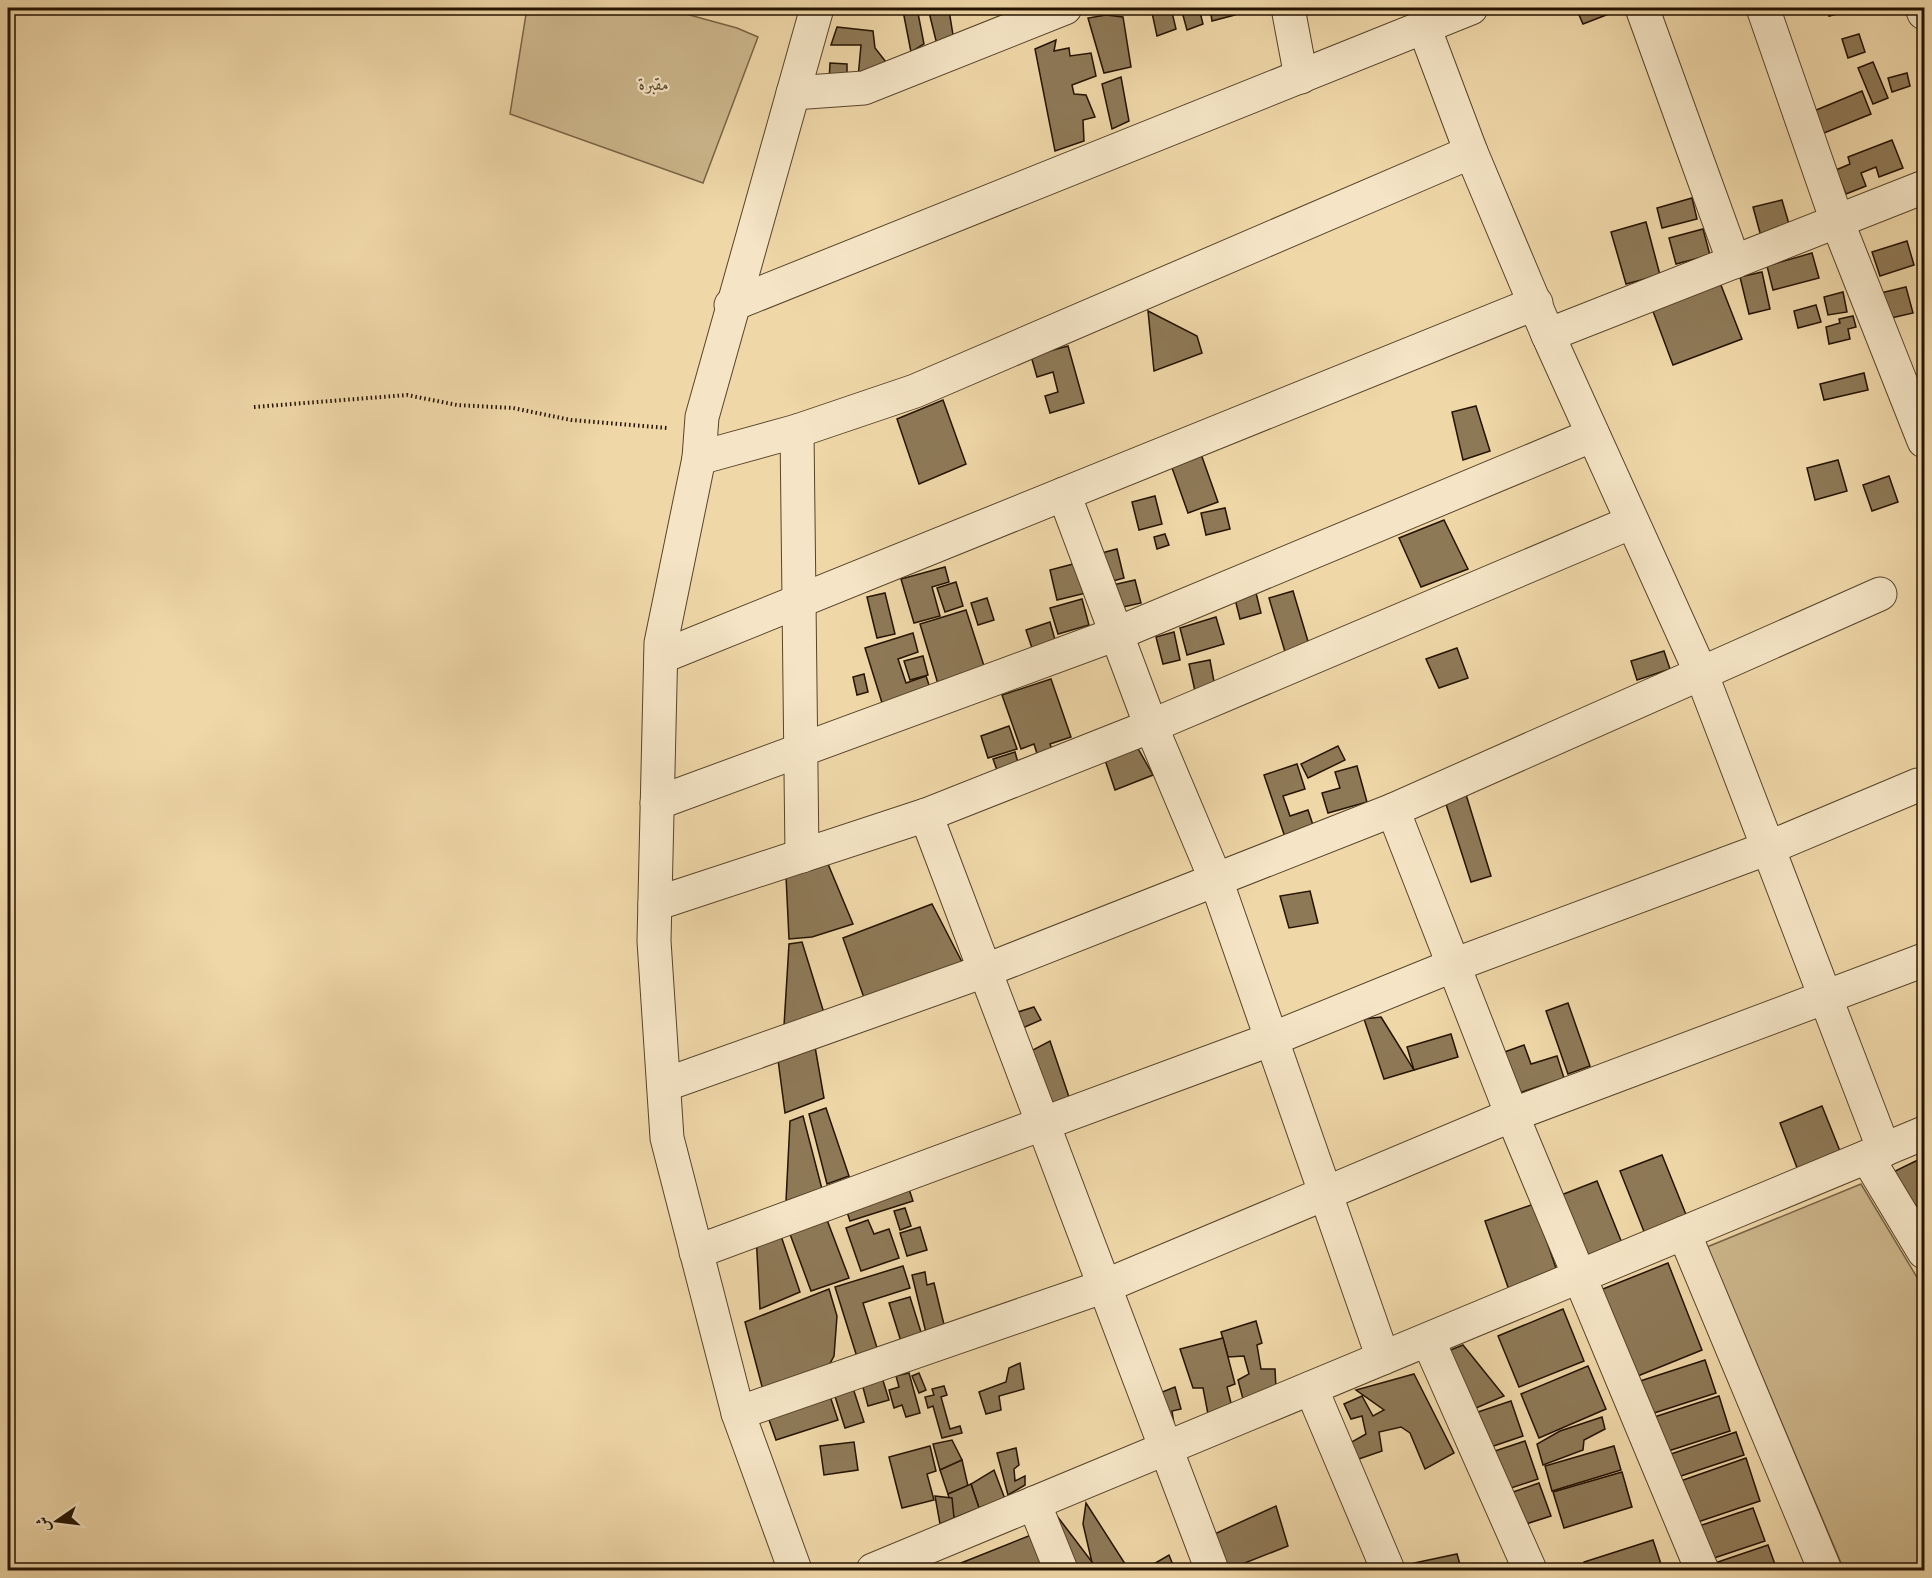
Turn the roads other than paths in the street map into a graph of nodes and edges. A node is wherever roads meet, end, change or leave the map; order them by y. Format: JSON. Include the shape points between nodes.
{"nodes":[{"id":1,"x":817,"y":8,"type":"edge"},
{"id":2,"x":1065,"y":8,"type":"edge"},
{"id":3,"x":1288,"y":8,"type":"edge"},
{"id":4,"x":1471,"y":8,"type":"edge"},
{"id":5,"x":1642,"y":8,"type":"edge"},
{"id":6,"x":1763,"y":8,"type":"edge"},
{"id":7,"x":1922,"y":8,"type":"edge"},
{"id":8,"x":1924,"y":13,"type":"edge"},
{"id":9,"x":1424,"y":27,"type":"junction"},
{"id":10,"x":1301,"y":77,"type":"junction"},
{"id":11,"x":793,"y":93,"type":"junction"},
{"id":12,"x":1471,"y":152,"type":"junction"},
{"id":13,"x":1924,"y":187,"type":"edge"},
{"id":14,"x":1837,"y":221,"type":"junction"},
{"id":15,"x":1734,"y":262,"type":"junction"},
{"id":16,"x":1536,"y":303,"type":"junction"},
{"id":17,"x":731,"y":305,"type":"junction"},
{"id":18,"x":1548,"y":335,"type":"junction"},
{"id":19,"x":797,"y":431,"type":"junction"},
{"id":20,"x":1593,"y":435,"type":"junction"},
{"id":21,"x":1924,"y":441,"type":"edge"},
{"id":22,"x":700,"y":444,"type":"junction"},
{"id":23,"x":1064,"y":494,"type":"junction"},
{"id":24,"x":1632,"y":522,"type":"junction"},
{"id":25,"x":1880,"y":594,"type":"dead end"},
{"id":26,"x":799,"y":601,"type":"junction"},
{"id":27,"x":1116,"y":634,"type":"junction"},
{"id":28,"x":661,"y":657,"type":"junction"},
{"id":29,"x":1701,"y":673,"type":"junction"},
{"id":30,"x":1152,"y":726,"type":"junction"},
{"id":31,"x":802,"y":749,"type":"junction"},
{"id":32,"x":1918,"y":785,"type":"dead end"},
{"id":33,"x":657,"y":803,"type":"junction"},
{"id":34,"x":1393,"y":810,"type":"junction"},
{"id":35,"x":926,"y":815,"type":"junction"},
{"id":36,"x":1768,"y":848,"type":"junction"},
{"id":37,"x":802,"y":856,"type":"junction"},
{"id":38,"x":1216,"y":880,"type":"junction"},
{"id":39,"x":655,"y":904,"type":"junction"},
{"id":40,"x":1924,"y":960,"type":"edge"},
{"id":41,"x":1454,"y":965,"type":"junction"},
{"id":42,"x":984,"y":970,"type":"junction"},
{"id":43,"x":1824,"y":998,"type":"junction"},
{"id":44,"x":1272,"y":1039,"type":"junction"},
{"id":45,"x":663,"y":1085,"type":"junction"},
{"id":46,"x":1512,"y":1115,"type":"junction"},
{"id":47,"x":1043,"y":1123,"type":"junction"},
{"id":48,"x":1924,"y":1133,"type":"edge"},
{"id":49,"x":1875,"y":1153,"type":"junction"},
{"id":50,"x":1326,"y":1195,"type":"junction"},
{"id":51,"x":1683,"y":1233,"type":"junction"},
{"id":52,"x":696,"y":1252,"type":"junction"},
{"id":53,"x":1924,"y":1252,"type":"edge"},
{"id":54,"x":1578,"y":1277,"type":"junction"},
{"id":55,"x":1104,"y":1286,"type":"junction"},
{"id":56,"x":1428,"y":1340,"type":"junction"},
{"id":57,"x":1383,"y":1358,"type":"junction"},
{"id":58,"x":1311,"y":1388,"type":"junction"},
{"id":59,"x":738,"y":1413,"type":"junction"},
{"id":60,"x":1166,"y":1449,"type":"junction"},
{"id":61,"x":1034,"y":1503,"type":"junction"},
{"id":62,"x":889,"y":1567,"type":"edge"},
{"id":63,"x":795,"y":1570,"type":"edge"},
{"id":64,"x":1061,"y":1570,"type":"edge"},
{"id":65,"x":1212,"y":1570,"type":"edge"},
{"id":66,"x":1388,"y":1570,"type":"edge"},
{"id":67,"x":1530,"y":1570,"type":"edge"},
{"id":68,"x":1702,"y":1570,"type":"edge"},
{"id":69,"x":1825,"y":1570,"type":"edge"}],
"edges":[{"from":1,"to":11,"type":"street"},
{"from":2,"to":11,"type":"street","via":[[864,88]]},
{"from":3,"to":10,"type":"street"},
{"from":4,"to":9,"type":"street"},
{"from":5,"to":15,"type":"street"},
{"from":6,"to":14,"type":"street"},
{"from":7,"to":8,"type":"street"},
{"from":9,"to":10,"type":"street"},
{"from":9,"to":12,"type":"street"},
{"from":10,"to":17,"type":"street"},
{"from":11,"to":17,"type":"street"},
{"from":12,"to":16,"type":"street"},
{"from":12,"to":19,"type":"street","via":[[915,391]]},
{"from":13,"to":14,"type":"street"},
{"from":14,"to":15,"type":"street"},
{"from":14,"to":21,"type":"street"},
{"from":15,"to":18,"type":"street"},
{"from":16,"to":18,"type":"street"},
{"from":16,"to":23,"type":"street"},
{"from":17,"to":22,"type":"street"},
{"from":18,"to":20,"type":"street"},
{"from":19,"to":22,"type":"street"},
{"from":19,"to":26,"type":"street"},
{"from":20,"to":24,"type":"street"},
{"from":20,"to":27,"type":"street"},
{"from":22,"to":28,"type":"street"},
{"from":23,"to":26,"type":"street"},
{"from":23,"to":27,"type":"street"},
{"from":24,"to":29,"type":"street"},
{"from":24,"to":30,"type":"street"},
{"from":25,"to":29,"type":"street"},
{"from":26,"to":28,"type":"street"},
{"from":26,"to":31,"type":"street"},
{"from":27,"to":30,"type":"street"},
{"from":27,"to":31,"type":"street"},
{"from":28,"to":33,"type":"street"},
{"from":29,"to":34,"type":"street"},
{"from":29,"to":36,"type":"street"},
{"from":30,"to":35,"type":"street"},
{"from":30,"to":38,"type":"street"},
{"from":31,"to":33,"type":"street"},
{"from":31,"to":37,"type":"street"},
{"from":32,"to":36,"type":"street"},
{"from":33,"to":39,"type":"street"},
{"from":34,"to":38,"type":"street"},
{"from":34,"to":41,"type":"street"},
{"from":35,"to":37,"type":"street"},
{"from":35,"to":42,"type":"street"},
{"from":36,"to":41,"type":"street"},
{"from":36,"to":43,"type":"street"},
{"from":37,"to":39,"type":"street"},
{"from":38,"to":42,"type":"street"},
{"from":38,"to":44,"type":"street"},
{"from":39,"to":45,"type":"street"},
{"from":40,"to":43,"type":"street"},
{"from":41,"to":44,"type":"street"},
{"from":41,"to":46,"type":"street"},
{"from":42,"to":45,"type":"street"},
{"from":42,"to":47,"type":"street"},
{"from":43,"to":46,"type":"street"},
{"from":43,"to":49,"type":"street"},
{"from":44,"to":47,"type":"street"},
{"from":44,"to":50,"type":"street"},
{"from":45,"to":52,"type":"street","via":[[667,1138]]},
{"from":46,"to":50,"type":"street"},
{"from":46,"to":54,"type":"street"},
{"from":47,"to":52,"type":"street"},
{"from":47,"to":55,"type":"street"},
{"from":48,"to":49,"type":"street"},
{"from":49,"to":51,"type":"street"},
{"from":49,"to":53,"type":"street"},
{"from":50,"to":55,"type":"street"},
{"from":50,"to":57,"type":"street"},
{"from":51,"to":54,"type":"street"},
{"from":51,"to":69,"type":"street"},
{"from":52,"to":59,"type":"street"},
{"from":54,"to":56,"type":"street"},
{"from":54,"to":68,"type":"street"},
{"from":55,"to":59,"type":"street"},
{"from":55,"to":60,"type":"street"},
{"from":56,"to":57,"type":"street"},
{"from":56,"to":67,"type":"street"},
{"from":57,"to":58,"type":"street"},
{"from":58,"to":60,"type":"street"},
{"from":58,"to":66,"type":"street"},
{"from":59,"to":63,"type":"street"},
{"from":60,"to":61,"type":"street"},
{"from":60,"to":65,"type":"street"},
{"from":61,"to":62,"type":"street"},
{"from":61,"to":64,"type":"street"}]}
